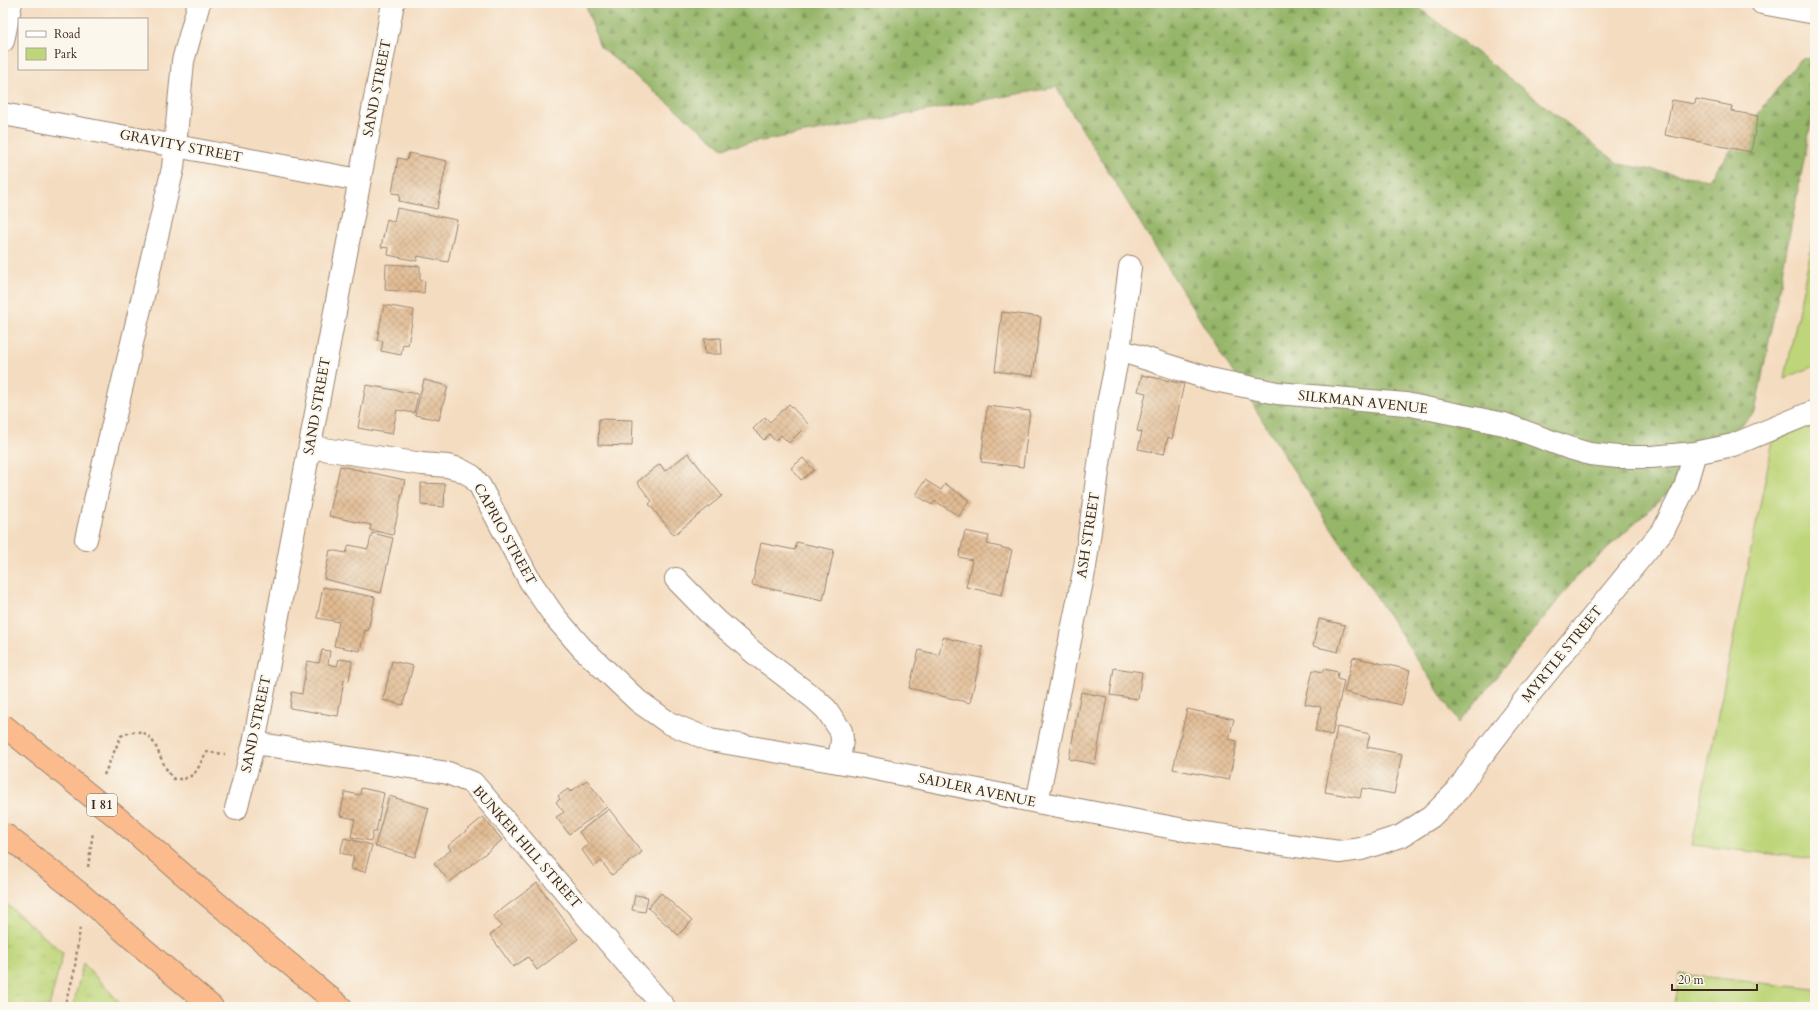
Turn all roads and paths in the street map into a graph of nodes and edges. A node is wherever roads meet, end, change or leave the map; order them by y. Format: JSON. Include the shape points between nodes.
{"nodes":[{"id":1,"x":11,"y":3,"type":"edge"},
{"id":2,"x":199,"y":3,"type":"edge"},
{"id":3,"x":393,"y":3,"type":"edge"},
{"id":4,"x":1762,"y":3,"type":"edge"},
{"id":5,"x":1815,"y":13,"type":"edge"},
{"id":6,"x":3,"y":41,"type":"edge"},
{"id":7,"x":3,"y":114,"type":"edge"},
{"id":8,"x":175,"y":145,"type":"junction"},
{"id":9,"x":359,"y":180,"type":"junction"},
{"id":10,"x":1130,"y":267,"type":"dead end"},
{"id":11,"x":1119,"y":350,"type":"junction"},
{"id":12,"x":1815,"y":411,"type":"edge"},
{"id":13,"x":310,"y":447,"type":"junction"},
{"id":14,"x":1695,"y":453,"type":"junction"},
{"id":15,"x":86,"y":539,"type":"dead end"},
{"id":16,"x":676,"y":579,"type":"dead end"},
{"id":17,"x":582,"y":648,"type":"joint"},
{"id":18,"x":3,"y":726,"type":"edge"},
{"id":19,"x":254,"y":743,"type":"junction"},
{"id":20,"x":840,"y":762,"type":"junction"},
{"id":21,"x":1037,"y":802,"type":"junction"},
{"id":22,"x":236,"y":809,"type":"dead end"},
{"id":23,"x":3,"y":833,"type":"edge"},
{"id":24,"x":1401,"y":836,"type":"joint"},
{"id":25,"x":212,"y":1007,"type":"edge"},
{"id":26,"x":341,"y":1007,"type":"edge"},
{"id":27,"x":664,"y":1007,"type":"edge"}],
"edges":[{"from":1,"to":6,"type":"street"},
{"from":2,"to":8,"type":"street","via":[[182,61]]},
{"from":3,"to":9,"type":"street","name":"SAND STREET"},
{"from":4,"to":5,"type":"street"},
{"from":7,"to":8,"type":"street","name":"GRAVITY STREET"},
{"from":8,"to":9,"type":"street","name":"GRAVITY STREET"},
{"from":8,"to":15,"type":"street","via":[[173,168]]},
{"from":9,"to":13,"type":"street","name":"SAND STREET"},
{"from":10,"to":11,"type":"street","name":"ASH STREET"},
{"from":11,"to":14,"type":"street","name":"SILKMAN AVENUE","via":[[1210,379],[1277,393],[1406,404],[1504,424],[1590,454],[1624,457]]},
{"from":11,"to":21,"type":"street","name":"ASH STREET","via":[[1106,413],[1084,567]]},
{"from":12,"to":14,"type":"street","name":"SILKMAN AVENUE","via":[[1733,445]]},
{"from":13,"to":17,"type":"street","name":"CAPRIO STREET","via":[[447,466],[472,476],[480,486],[530,581],[555,617]]},
{"from":13,"to":19,"type":"street","name":"SAND STREET"},
{"from":14,"to":24,"type":"street","name":"MYRTLE STREET","via":[[1685,486],[1664,529],[1523,702],[1457,791],[1431,817]]},
{"from":16,"to":20,"type":"street","via":[[715,619],[753,652],[826,709],[841,731]]},
{"from":17,"to":20,"type":"street","name":"SADLER AVENUE","via":[[638,701],[669,723],[687,732],[710,740]]},
{"from":18,"to":26,"type":"highway","number":"I 81","bridge":true,"via":[[119,819]]},
{"from":19,"to":22,"type":"street","name":"SAND STREET"},
{"from":19,"to":27,"type":"street","name":"BUNKER HILL STREET","via":[[448,773],[472,783]]},
{"from":20,"to":21,"type":"street","name":"SADLER AVENUE"},
{"from":21,"to":24,"type":"street","name":"SADLER AVENUE","via":[[1190,831],[1339,852],[1361,849]]},
{"from":23,"to":25,"type":"highway","bridge":true,"via":[[82,895]]}]}
